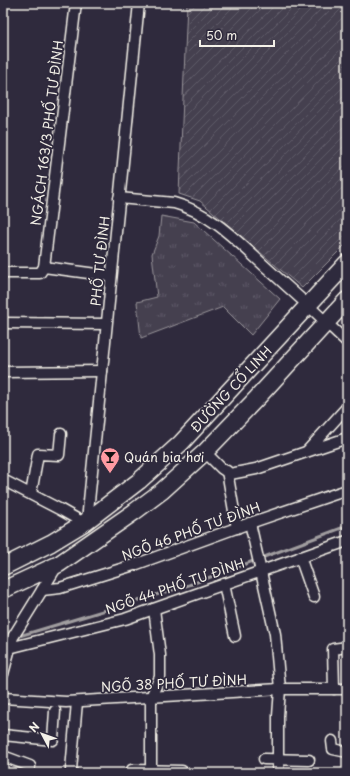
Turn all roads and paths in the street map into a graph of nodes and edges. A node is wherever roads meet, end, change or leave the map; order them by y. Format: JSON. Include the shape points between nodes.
{"nodes":[{"id":1,"x":76,"y":3,"type":"edge"},
{"id":2,"x":139,"y":3,"type":"edge"},
{"id":3,"x":119,"y":198,"type":"junction"},
{"id":4,"x":347,"y":263,"type":"edge"},
{"id":5,"x":44,"y":267,"type":"junction"},
{"id":6,"x":3,"y":273,"type":"edge"},
{"id":7,"x":111,"y":276,"type":"junction"},
{"id":8,"x":347,"y":300,"type":"edge"},
{"id":9,"x":308,"y":306,"type":"junction"},
{"id":10,"x":326,"y":322,"type":"junction"},
{"id":11,"x":3,"y":323,"type":"edge"},
{"id":12,"x":106,"y":324,"type":"junction"},
{"id":13,"x":347,"y":342,"type":"edge"},
{"id":14,"x":102,"y":371,"type":"junction"},
{"id":15,"x":3,"y":372,"type":"edge"},
{"id":16,"x":347,"y":407,"type":"edge"},
{"id":17,"x":61,"y":434,"type":"dead end"},
{"id":18,"x":347,"y":438,"type":"edge"},
{"id":19,"x":307,"y":451,"type":"junction"},
{"id":20,"x":205,"y":452,"type":"junction"},
{"id":21,"x":227,"y":471,"type":"junction"},
{"id":22,"x":4,"y":481,"type":"edge"},
{"id":23,"x":347,"y":490,"type":"edge"},
{"id":24,"x":31,"y":494,"type":"junction"},
{"id":25,"x":85,"y":522,"type":"junction"},
{"id":26,"x":250,"y":523,"type":"junction"},
{"id":27,"x":238,"y":528,"type":"junction"},
{"id":28,"x":347,"y":541,"type":"edge"},
{"id":29,"x":300,"y":557,"type":"junction"},
{"id":30,"x":59,"y":564,"type":"junction"},
{"id":31,"x":3,"y":567,"type":"edge"},
{"id":32,"x":260,"y":568,"type":"junction"},
{"id":33,"x":224,"y":584,"type":"junction"},
{"id":34,"x":3,"y":590,"type":"edge"},
{"id":35,"x":42,"y":590,"type":"junction"},
{"id":36,"x":314,"y":597,"type":"dead end"},
{"id":37,"x":154,"y":608,"type":"junction"},
{"id":38,"x":235,"y":636,"type":"dead end"},
{"id":39,"x":10,"y":644,"type":"junction"},
{"id":40,"x":347,"y":647,"type":"edge"},
{"id":41,"x":3,"y":674,"type":"edge"},
{"id":42,"x":280,"y":689,"type":"junction"},
{"id":43,"x":334,"y":689,"type":"junction"},
{"id":44,"x":347,"y":689,"type":"edge"},
{"id":45,"x":151,"y":697,"type":"junction"},
{"id":46,"x":3,"y":698,"type":"edge"},
{"id":47,"x":76,"y":702,"type":"junction"},
{"id":48,"x":55,"y":711,"type":"dead end"},
{"id":49,"x":3,"y":735,"type":"edge"},
{"id":50,"x":332,"y":741,"type":"dead end"},
{"id":51,"x":347,"y":752,"type":"edge"},
{"id":52,"x":3,"y":756,"type":"edge"},
{"id":53,"x":278,"y":758,"type":"junction"},
{"id":54,"x":264,"y":759,"type":"dead end"},
{"id":55,"x":308,"y":760,"type":"dead end"},
{"id":56,"x":30,"y":766,"type":"dead end"},
{"id":57,"x":71,"y":770,"type":"dead end"},
{"id":58,"x":151,"y":770,"type":"junction"},
{"id":59,"x":182,"y":771,"type":"dead end"},
{"id":60,"x":131,"y":773,"type":"edge"},
{"id":61,"x":278,"y":773,"type":"edge"}],
"edges":[{"from":1,"to":5,"type":"street","name":"NGÁCH 163/3 PHỐ TƯ ĐÌNH"},
{"from":2,"to":3,"type":"street","name":"PHỐ TƯ ĐÌNH"},
{"from":3,"to":7,"type":"street","name":"PHỐ TƯ ĐÌNH"},
{"from":3,"to":9,"type":"street","via":[[174,203],[201,213],[225,230]]},
{"from":4,"to":9,"type":"main road","name":"ĐƯỜNG CỔ LINH"},
{"from":5,"to":6,"type":"street","via":[[40,273]]},
{"from":5,"to":7,"type":"street"},
{"from":7,"to":12,"type":"street","name":"PHỐ TƯ ĐÌNH"},
{"from":8,"to":10,"type":"main road","name":"ĐƯỜNG CỔ LINH"},
{"from":9,"to":10,"type":"street"},
{"from":9,"to":25,"type":"main road","name":"ĐƯỜNG CỔ LINH","via":[[180,443],[140,481]]},
{"from":10,"to":13,"type":"street"},
{"from":10,"to":20,"type":"main road","name":"ĐƯỜNG CỔ LINH"},
{"from":11,"to":12,"type":"street"},
{"from":12,"to":14,"type":"street","name":"PHỐ TƯ ĐÌNH"},
{"from":14,"to":15,"type":"street"},
{"from":14,"to":25,"type":"street","name":"PHỐ TƯ ĐÌNH"},
{"from":16,"to":19,"type":"street"},
{"from":17,"to":24,"type":"street","via":[[59,455],[38,454]]},
{"from":18,"to":19,"type":"street"},
{"from":19,"to":21,"type":"street","via":[[256,469],[230,474]]},
{"from":20,"to":21,"type":"street"},
{"from":20,"to":30,"type":"main road","name":"ĐƯỜNG CỔ LINH","via":[[162,491]]},
{"from":21,"to":27,"type":"street"},
{"from":22,"to":24,"type":"street"},
{"from":23,"to":26,"type":"street","name":"NGÕ 46 PHỐ TƯ ĐÌNH"},
{"from":24,"to":25,"type":"street"},
{"from":25,"to":31,"type":"main road","name":"ĐƯỜNG CỔ LINH","via":[[51,543]]},
{"from":26,"to":27,"type":"street","name":"NGÕ 46 PHỐ TƯ ĐÌNH"},
{"from":26,"to":32,"type":"street"},
{"from":27,"to":35,"type":"street","name":"NGÕ 46 PHỐ TƯ ĐÌNH","via":[[137,564],[60,588]]},
{"from":28,"to":29,"type":"street","name":"NGÕ 44 PHỐ TƯ ĐÌNH"},
{"from":29,"to":32,"type":"street","name":"NGÕ 44 PHỐ TƯ ĐÌNH"},
{"from":29,"to":36,"type":"street"},
{"from":30,"to":34,"type":"main road","name":"ĐƯỜNG CỔ LINH"},
{"from":30,"to":35,"type":"street"},
{"from":32,"to":33,"type":"street","name":"NGÕ 44 PHỐ TƯ ĐÌNH"},
{"from":32,"to":42,"type":"street","via":[[275,634]]},
{"from":33,"to":37,"type":"street","name":"NGÕ 44 PHỐ TƯ ĐÌNH"},
{"from":33,"to":38,"type":"street"},
{"from":35,"to":39,"type":"street"},
{"from":37,"to":39,"type":"street","name":"NGÕ 44 PHỐ TƯ ĐÌNH","via":[[124,619]]},
{"from":37,"to":45,"type":"street","via":[[160,677]]},
{"from":39,"to":41,"type":"street"},
{"from":40,"to":43,"type":"street","via":[[333,648]]},
{"from":42,"to":43,"type":"street","name":"NGÕ 38 PHỐ TƯ ĐÌNH"},
{"from":42,"to":45,"type":"street","name":"NGÕ 38 PHỐ TƯ ĐÌNH"},
{"from":42,"to":53,"type":"street"},
{"from":43,"to":44,"type":"street","name":"NGÕ 38 PHỐ TƯ ĐÌNH"},
{"from":45,"to":47,"type":"street","name":"NGÕ 38 PHỐ TƯ ĐÌNH"},
{"from":45,"to":58,"type":"street"},
{"from":46,"to":47,"type":"street","name":"NGÕ 38 PHỐ TƯ ĐÌNH"},
{"from":47,"to":57,"type":"street"},
{"from":48,"to":49,"type":"street","via":[[52,740]]},
{"from":50,"to":51,"type":"street","via":[[333,749]]},
{"from":52,"to":56,"type":"street"},
{"from":53,"to":54,"type":"street"},
{"from":53,"to":55,"type":"street"},
{"from":53,"to":61,"type":"street"},
{"from":58,"to":59,"type":"street"},
{"from":58,"to":60,"type":"street","via":[[132,770]]}]}
